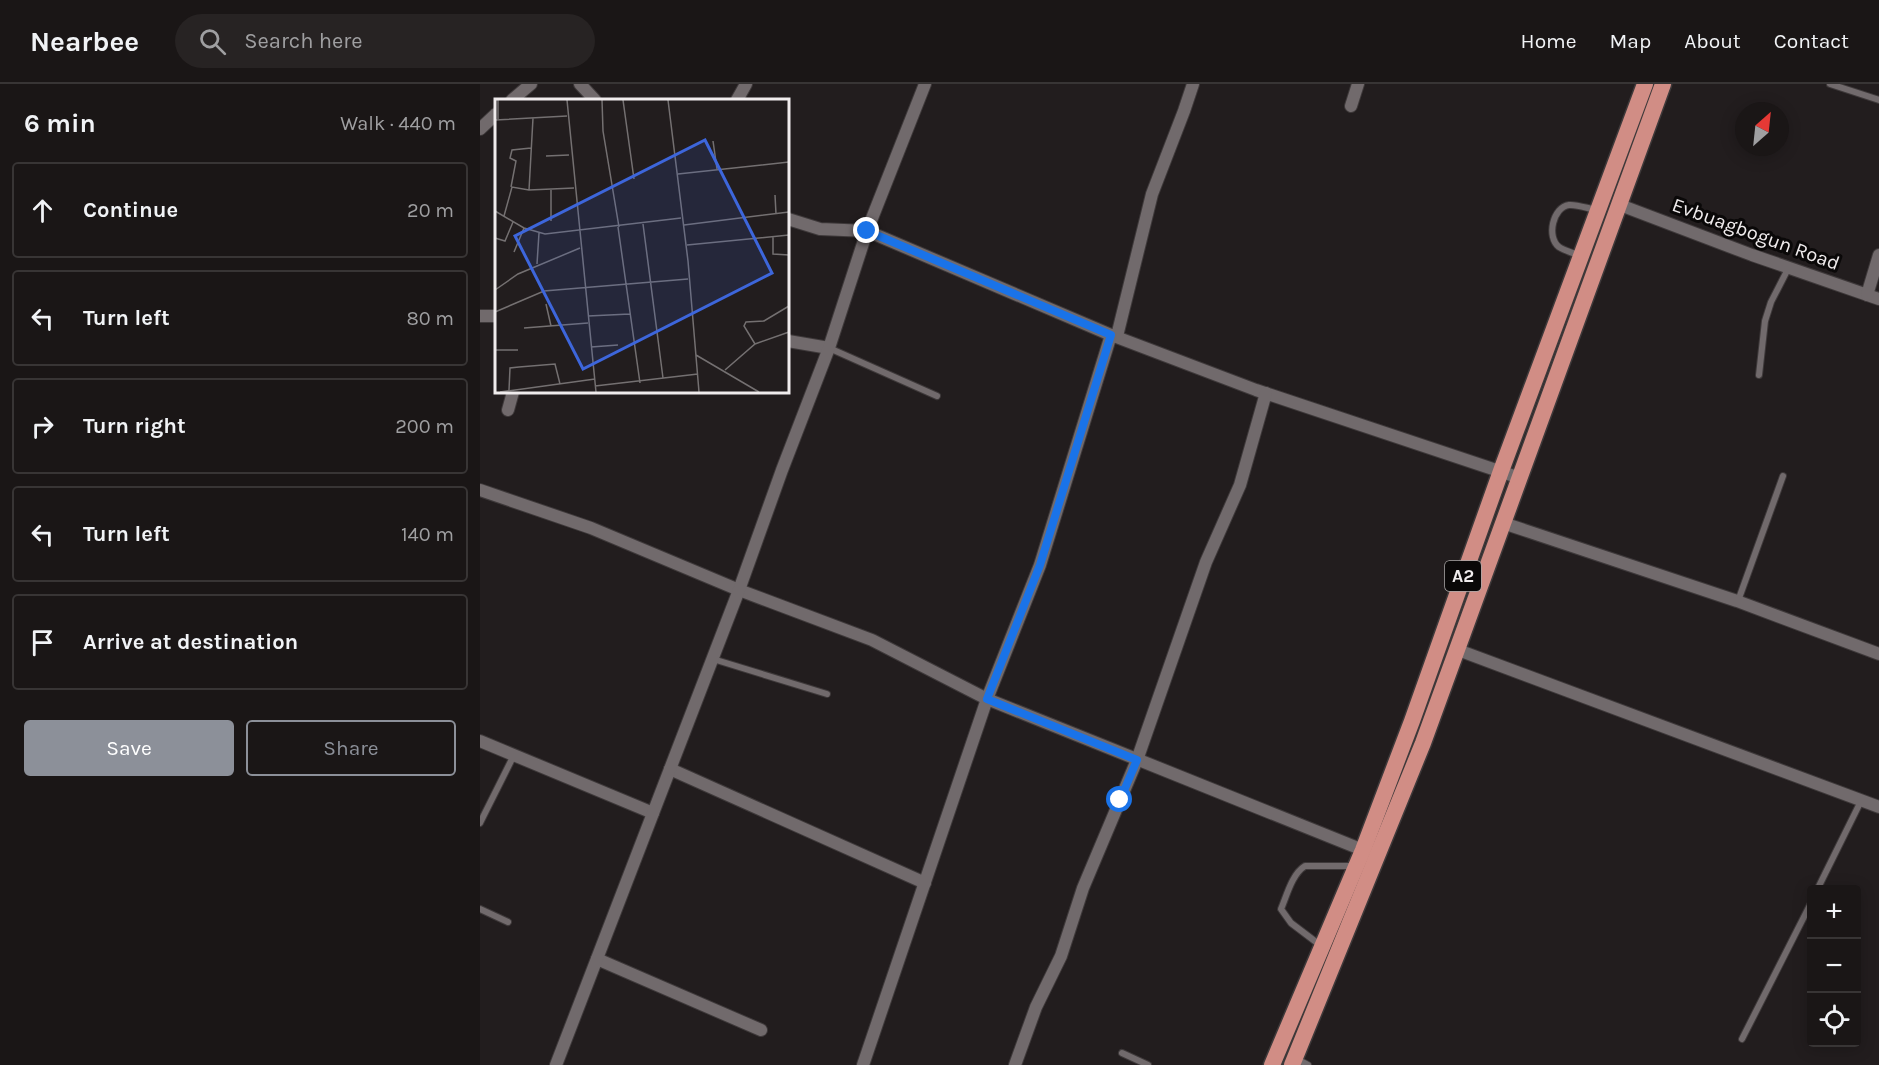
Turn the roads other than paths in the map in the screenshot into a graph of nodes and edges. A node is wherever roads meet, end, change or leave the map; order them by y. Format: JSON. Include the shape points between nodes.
{"nodes":[{"id":1,"x":531,"y":84,"type":"edge"},
{"id":2,"x":580,"y":84,"type":"edge"},
{"id":3,"x":746,"y":84,"type":"edge"},
{"id":4,"x":925,"y":84,"type":"edge"},
{"id":5,"x":1193,"y":84,"type":"edge"},
{"id":6,"x":1358,"y":84,"type":"edge"},
{"id":7,"x":1645,"y":84,"type":"edge"},
{"id":8,"x":1663,"y":84,"type":"edge"},
{"id":9,"x":1830,"y":84,"type":"edge"},
{"id":10,"x":1844,"y":86,"type":"edge"},
{"id":11,"x":513,"y":99,"type":"edge"},
{"id":12,"x":595,"y":99,"type":"edge"},
{"id":13,"x":738,"y":99,"type":"edge"},
{"id":14,"x":1879,"y":100,"type":"edge"},
{"id":15,"x":1351,"y":106,"type":"dead end"},
{"id":16,"x":495,"y":115,"type":"edge"},
{"id":17,"x":480,"y":129,"type":"edge"},
{"id":18,"x":1620,"y":205,"type":"junction"},
{"id":19,"x":1598,"y":211,"type":"junction"},
{"id":20,"x":789,"y":219,"type":"edge"},
{"id":21,"x":867,"y":231,"type":"junction"},
{"id":22,"x":1879,"y":255,"type":"edge"},
{"id":23,"x":1581,"y":256,"type":"junction"},
{"id":24,"x":1789,"y":267,"type":"junction"},
{"id":25,"x":1873,"y":297,"type":"edge"},
{"id":26,"x":480,"y":315,"type":"edge"},
{"id":27,"x":495,"y":316,"type":"edge"},
{"id":28,"x":1114,"y":336,"type":"junction"},
{"id":29,"x":789,"y":340,"type":"edge"},
{"id":30,"x":829,"y":348,"type":"junction"},
{"id":31,"x":1759,"y":375,"type":"dead end"},
{"id":32,"x":513,"y":393,"type":"edge"},
{"id":33,"x":1266,"y":393,"type":"junction"},
{"id":34,"x":937,"y":396,"type":"dead end"},
{"id":35,"x":508,"y":410,"type":"dead end"},
{"id":36,"x":1501,"y":471,"type":"junction"},
{"id":37,"x":1783,"y":476,"type":"dead end"},
{"id":38,"x":1520,"y":478,"type":"junction"},
{"id":39,"x":480,"y":490,"type":"edge"},
{"id":40,"x":1503,"y":523,"type":"junction"},
{"id":41,"x":739,"y":590,"type":"junction"},
{"id":42,"x":1737,"y":601,"type":"junction"},
{"id":43,"x":1458,"y":650,"type":"junction"},
{"id":44,"x":1879,"y":654,"type":"edge"},
{"id":45,"x":713,"y":659,"type":"junction"},
{"id":46,"x":827,"y":694,"type":"dead end"},
{"id":47,"x":987,"y":699,"type":"junction"},
{"id":48,"x":480,"y":741,"type":"edge"},
{"id":49,"x":514,"y":755,"type":"junction"},
{"id":50,"x":1137,"y":760,"type":"junction"},
{"id":51,"x":670,"y":769,"type":"junction"},
{"id":52,"x":1861,"y":801,"type":"junction"},
{"id":53,"x":1879,"y":807,"type":"edge"},
{"id":54,"x":653,"y":813,"type":"junction"},
{"id":55,"x":480,"y":823,"type":"edge"},
{"id":56,"x":1360,"y":858,"type":"junction"},
{"id":57,"x":925,"y":883,"type":"junction"},
{"id":58,"x":1819,"y":885,"type":"edge"},
{"id":59,"x":480,"y":909,"type":"edge"},
{"id":60,"x":1807,"y":911,"type":"edge"},
{"id":61,"x":508,"y":922,"type":"dead end"},
{"id":62,"x":1322,"y":947,"type":"junction"},
{"id":63,"x":597,"y":959,"type":"junction"},
{"id":64,"x":761,"y":1030,"type":"dead end"},
{"id":65,"x":1742,"y":1039,"type":"dead end"},
{"id":66,"x":1122,"y":1053,"type":"dead end"},
{"id":67,"x":1298,"y":1063,"type":"edge"},
{"id":68,"x":556,"y":1065,"type":"edge"},
{"id":69,"x":863,"y":1065,"type":"edge"},
{"id":70,"x":1016,"y":1065,"type":"edge"},
{"id":71,"x":1148,"y":1065,"type":"edge"},
{"id":72,"x":1272,"y":1065,"type":"edge"}],
"edges":[{"from":1,"to":11,"type":"street"},
{"from":2,"to":12,"type":"street"},
{"from":3,"to":13,"type":"street"},
{"from":4,"to":21,"type":"street"},
{"from":5,"to":28,"type":"street","via":[[1152,194]]},
{"from":6,"to":15,"type":"street"},
{"from":7,"to":19,"type":"highway","number":"A2"},
{"from":8,"to":18,"type":"highway","number":"A2"},
{"from":9,"to":10,"type":"lane"},
{"from":10,"to":14,"type":"lane"},
{"from":16,"to":17,"type":"street"},
{"from":18,"to":24,"type":"street","name":"Evbuagbogun Road"},
{"from":18,"to":38,"type":"highway","number":"A2"},
{"from":19,"to":23,"type":"highway","number":"A2"},
{"from":19,"to":23,"type":"lane","via":[[1570,205],[1562,208],[1554,220],[1551,235],[1557,246]]},
{"from":20,"to":21,"type":"street","via":[[820,229]]},
{"from":21,"to":28,"type":"street"},
{"from":21,"to":30,"type":"street"},
{"from":22,"to":25,"type":"street"},
{"from":23,"to":36,"type":"highway","number":"A2"},
{"from":24,"to":25,"type":"street","name":"Evbuagbogun Road"},
{"from":24,"to":31,"type":"lane","via":[[1765,321]]},
{"from":26,"to":27,"type":"street"},
{"from":28,"to":33,"type":"street"},
{"from":28,"to":47,"type":"street","via":[[1040,565]]},
{"from":29,"to":30,"type":"street"},
{"from":30,"to":34,"type":"lane"},
{"from":30,"to":41,"type":"street"},
{"from":32,"to":35,"type":"street"},
{"from":33,"to":36,"type":"street"},
{"from":33,"to":50,"type":"street","via":[[1240,485],[1206,562]]},
{"from":36,"to":38,"type":"street"},
{"from":36,"to":56,"type":"highway","number":"A2"},
{"from":37,"to":42,"type":"lane"},
{"from":38,"to":40,"type":"highway","number":"A2"},
{"from":39,"to":41,"type":"street","via":[[591,528]]},
{"from":40,"to":42,"type":"street"},
{"from":40,"to":43,"type":"highway","number":"A2"},
{"from":41,"to":45,"type":"street"},
{"from":41,"to":47,"type":"street","via":[[872,640]]},
{"from":42,"to":44,"type":"street"},
{"from":43,"to":52,"type":"street"},
{"from":43,"to":67,"type":"highway","number":"A2"},
{"from":45,"to":46,"type":"lane"},
{"from":45,"to":51,"type":"street"},
{"from":47,"to":50,"type":"street"},
{"from":47,"to":57,"type":"street"},
{"from":48,"to":49,"type":"street"},
{"from":49,"to":54,"type":"street"},
{"from":49,"to":55,"type":"lane"},
{"from":50,"to":56,"type":"street"},
{"from":50,"to":70,"type":"street"},
{"from":51,"to":54,"type":"street"},
{"from":51,"to":57,"type":"street"},
{"from":52,"to":53,"type":"street"},
{"from":52,"to":58,"type":"lane"},
{"from":54,"to":63,"type":"street"},
{"from":56,"to":62,"type":"highway","number":"A2"},
{"from":56,"to":62,"type":"lane","via":[[1305,866],[1299,870],[1281,909],[1291,923]]},
{"from":57,"to":69,"type":"street"},
{"from":59,"to":61,"type":"lane"},
{"from":60,"to":65,"type":"lane"},
{"from":62,"to":72,"type":"highway","number":"A2"},
{"from":63,"to":64,"type":"street"},
{"from":63,"to":68,"type":"street"},
{"from":66,"to":71,"type":"lane"}]}
